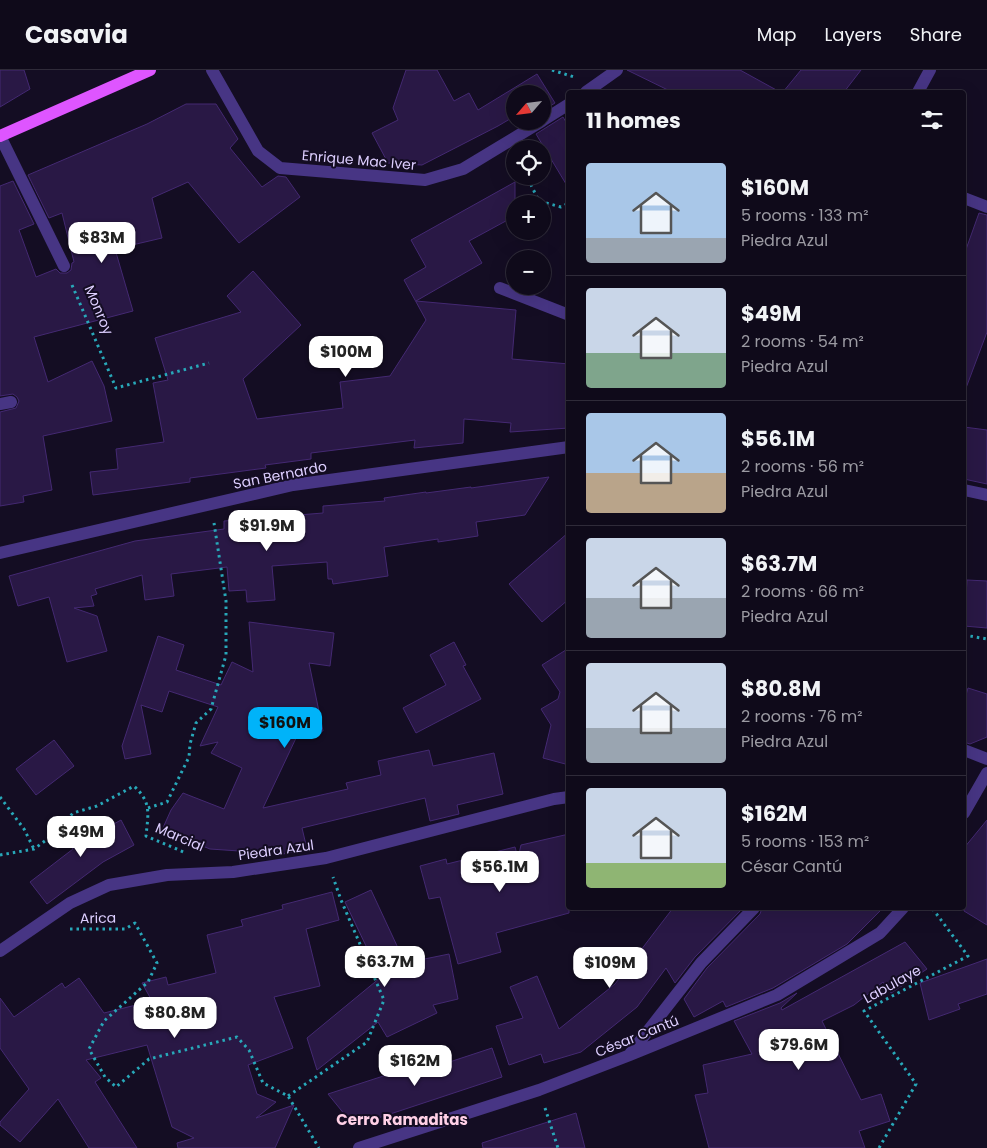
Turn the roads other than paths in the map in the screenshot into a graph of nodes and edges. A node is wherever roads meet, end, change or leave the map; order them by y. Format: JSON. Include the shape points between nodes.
{"nodes":[{"id":1,"x":150,"y":70,"type":"edge"},
{"id":2,"x":212,"y":70,"type":"edge"},
{"id":3,"x":618,"y":70,"type":"edge"},
{"id":4,"x":930,"y":70,"type":"edge"},
{"id":5,"x":589,"y":90,"type":"edge"},
{"id":6,"x":919,"y":90,"type":"edge"},
{"id":7,"x":566,"y":106,"type":"edge"},
{"id":8,"x":551,"y":115,"type":"edge"},
{"id":9,"x":527,"y":130,"type":"edge"},
{"id":10,"x":0,"y":136,"type":"edge"},
{"id":11,"x":966,"y":199,"type":"edge"},
{"id":12,"x":987,"y":207,"type":"edge"},
{"id":13,"x":64,"y":266,"type":"road end"},
{"id":14,"x":500,"y":288,"type":"dead end"},
{"id":15,"x":566,"y":314,"type":"edge"},
{"id":16,"x":566,"y":448,"type":"edge"},
{"id":17,"x":966,"y":490,"type":"edge"},
{"id":18,"x":987,"y":495,"type":"edge"},
{"id":19,"x":0,"y":553,"type":"edge"},
{"id":20,"x":966,"y":751,"type":"edge"},
{"id":21,"x":987,"y":759,"type":"edge"},
{"id":22,"x":987,"y":773,"type":"edge"},
{"id":23,"x":566,"y":797,"type":"edge"},
{"id":24,"x":966,"y":810,"type":"edge"},
{"id":25,"x":752,"y":910,"type":"edge"},
{"id":26,"x":901,"y":910,"type":"edge"},
{"id":27,"x":0,"y":950,"type":"edge"},
{"id":28,"x":630,"y":1055,"type":"junction"},
{"id":29,"x":359,"y":1148,"type":"edge"}],
"edges":[{"from":1,"to":10,"type":"main road"},
{"from":2,"to":9,"type":"street","name":"Enrique Mac Iver","via":[[258,151],[280,168],[425,180],[463,169]]},
{"from":3,"to":5,"type":"street"},
{"from":4,"to":6,"type":"street"},
{"from":7,"to":8,"type":"street","name":"Enrique Mac Iver"},
{"from":10,"to":13,"type":"street"},
{"from":11,"to":12,"type":"street"},
{"from":14,"to":15,"type":"street"},
{"from":16,"to":19,"type":"street","name":"San Bernardo","via":[[293,485]]},
{"from":17,"to":18,"type":"street"},
{"from":20,"to":21,"type":"street"},
{"from":22,"to":24,"type":"street"},
{"from":23,"to":27,"type":"street","name":"Piedra Azul","via":[[326,858],[233,872],[167,875],[110,884],[70,903]]},
{"from":25,"to":28,"type":"street","via":[[701,963]]},
{"from":26,"to":28,"type":"street","name":"César Cantú","via":[[880,933],[778,995]]},
{"from":28,"to":29,"type":"street","name":"César Cantú","via":[[539,1090]]}]}
